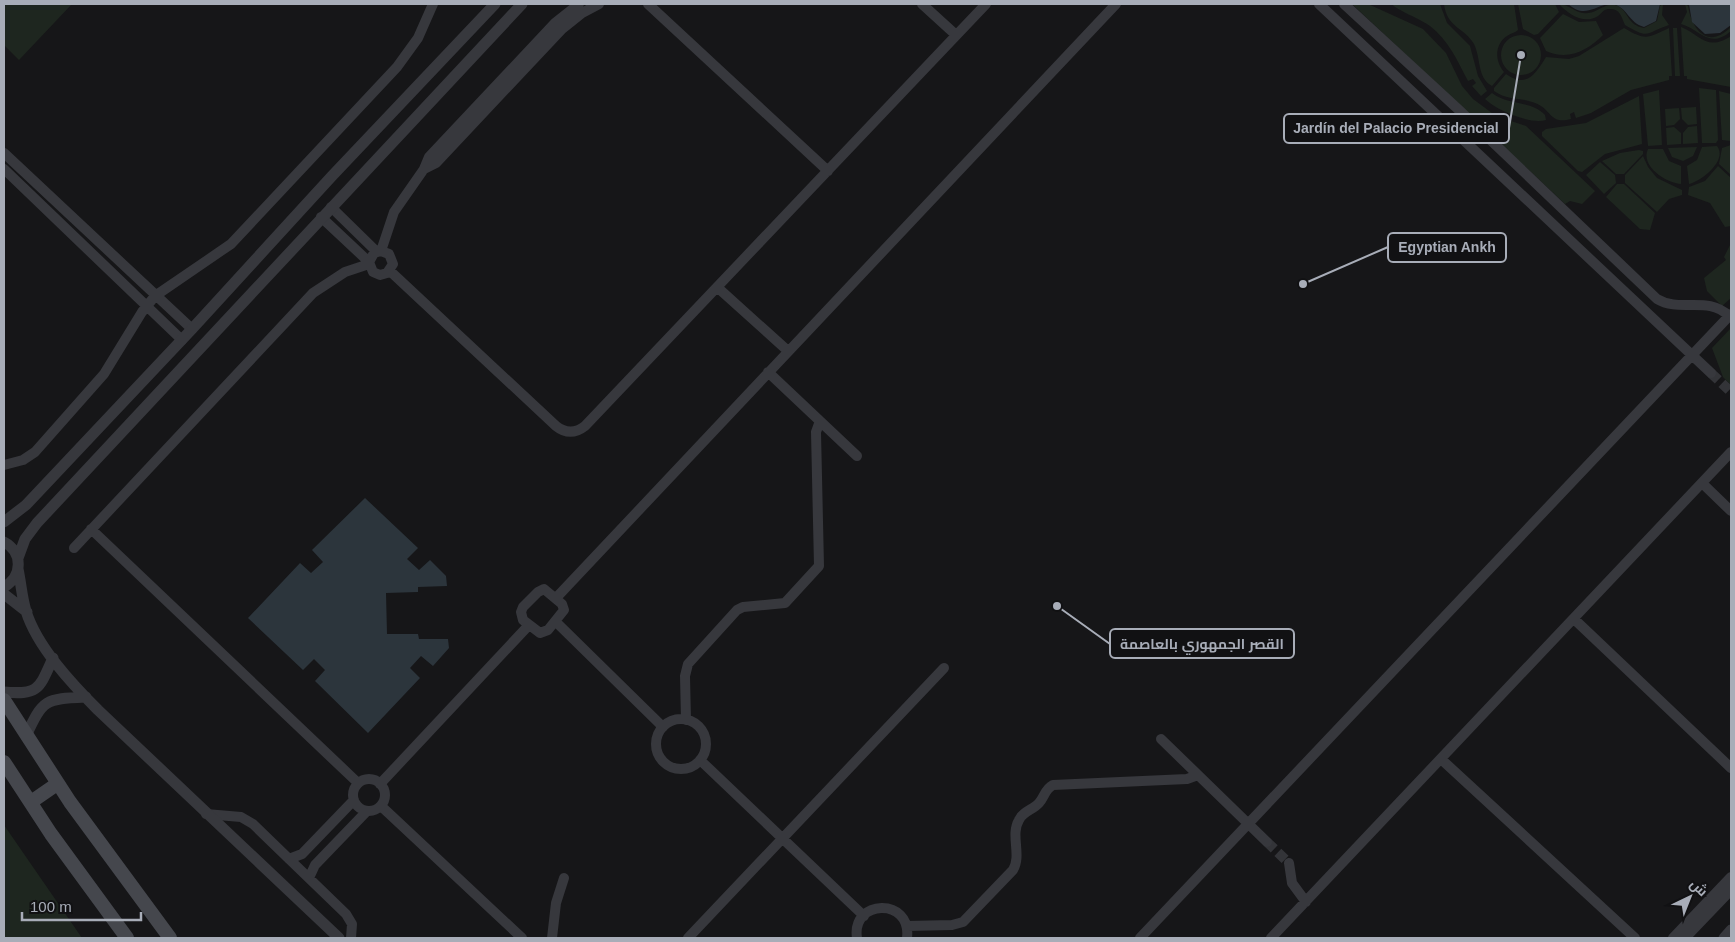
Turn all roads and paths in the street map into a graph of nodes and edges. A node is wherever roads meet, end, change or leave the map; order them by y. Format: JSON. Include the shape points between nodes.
{"nodes":[{"id":1,"x":433,"y":4,"type":"edge"},
{"id":2,"x":495,"y":4,"type":"edge"},
{"id":3,"x":522,"y":4,"type":"edge"},
{"id":4,"x":579,"y":4,"type":"edge"},
{"id":5,"x":598,"y":4,"type":"edge"},
{"id":6,"x":648,"y":4,"type":"edge"},
{"id":7,"x":922,"y":4,"type":"edge"},
{"id":8,"x":986,"y":4,"type":"edge"},
{"id":9,"x":1116,"y":4,"type":"edge"},
{"id":10,"x":1319,"y":4,"type":"edge"},
{"id":11,"x":1344,"y":4,"type":"edge"},
{"id":12,"x":956,"y":36,"type":"junction"},
{"id":13,"x":440,"y":62,"type":"junction"},
{"id":14,"x":454,"y":76,"type":"junction"},
{"id":15,"x":4,"y":153,"type":"edge"},
{"id":16,"x":4,"y":169,"type":"edge"},
{"id":17,"x":424,"y":169,"type":"junction"},
{"id":18,"x":828,"y":171,"type":"junction"},
{"id":19,"x":332,"y":206,"type":"junction"},
{"id":20,"x":321,"y":217,"type":"junction"},
{"id":21,"x":379,"y":251,"type":"junction"},
{"id":22,"x":369,"y":263,"type":"junction"},
{"id":23,"x":390,"y":272,"type":"junction"},
{"id":24,"x":717,"y":287,"type":"junction"},
{"id":25,"x":155,"y":296,"type":"junction"},
{"id":26,"x":147,"y":305,"type":"junction"},
{"id":27,"x":1730,"y":315,"type":"edge"},
{"id":28,"x":192,"y":329,"type":"junction"},
{"id":29,"x":182,"y":340,"type":"junction"},
{"id":30,"x":788,"y":350,"type":"junction"},
{"id":31,"x":1692,"y":355,"type":"junction"},
{"id":32,"x":768,"y":372,"type":"junction"},
{"id":33,"x":1711,"y":373,"type":"tunnel mouth"},
{"id":34,"x":820,"y":421,"type":"junction"},
{"id":35,"x":1731,"y":452,"type":"edge"},
{"id":36,"x":857,"y":456,"type":"dead end"},
{"id":37,"x":4,"y":465,"type":"edge"},
{"id":38,"x":1702,"y":483,"type":"junction"},
{"id":39,"x":1731,"y":512,"type":"edge"},
{"id":40,"x":4,"y":522,"type":"edge"},
{"id":41,"x":91,"y":530,"type":"junction"},
{"id":42,"x":4,"y":542,"type":"edge"},
{"id":43,"x":74,"y":548,"type":"dead end"},
{"id":44,"x":18,"y":564,"type":"junction"},
{"id":45,"x":4,"y":586,"type":"edge"},
{"id":46,"x":4,"y":594,"type":"edge"},
{"id":47,"x":556,"y":598,"type":"junction"},
{"id":48,"x":27,"y":612,"type":"junction"},
{"id":49,"x":1574,"y":619,"type":"junction"},
{"id":50,"x":556,"y":622,"type":"junction"},
{"id":51,"x":529,"y":625,"type":"junction"},
{"id":52,"x":53,"y":658,"type":"junction"},
{"id":53,"x":944,"y":668,"type":"dead end"},
{"id":54,"x":4,"y":692,"type":"edge"},
{"id":55,"x":86,"y":697,"type":"junction"},
{"id":56,"x":4,"y":700,"type":"edge"},
{"id":57,"x":686,"y":720,"type":"junction"},
{"id":58,"x":663,"y":727,"type":"junction"},
{"id":59,"x":26,"y":736,"type":"junction"},
{"id":60,"x":1161,"y":740,"type":"dead end"},
{"id":61,"x":1441,"y":759,"type":"junction"},
{"id":62,"x":700,"y":760,"type":"junction"},
{"id":63,"x":4,"y":762,"type":"edge"},
{"id":64,"x":1731,"y":768,"type":"edge"},
{"id":65,"x":1198,"y":775,"type":"junction"},
{"id":66,"x":358,"y":783,"type":"junction"},
{"id":67,"x":57,"y":784,"type":"junction"},
{"id":68,"x":380,"y":784,"type":"junction"},
{"id":69,"x":354,"y":800,"type":"junction"},
{"id":70,"x":31,"y":802,"type":"junction"},
{"id":71,"x":380,"y":806,"type":"junction"},
{"id":72,"x":345,"y":809,"type":"junction"},
{"id":73,"x":367,"y":811,"type":"junction"},
{"id":74,"x":206,"y":814,"type":"junction"},
{"id":75,"x":358,"y":820,"type":"junction"},
{"id":76,"x":1248,"y":824,"type":"junction"},
{"id":77,"x":782,"y":838,"type":"junction"},
{"id":78,"x":1267,"y":842,"type":"tunnel mouth"},
{"id":79,"x":312,"y":844,"type":"junction"},
{"id":80,"x":324,"y":856,"type":"junction"},
{"id":81,"x":290,"y":859,"type":"junction"},
{"id":82,"x":1289,"y":863,"type":"tunnel mouth"},
{"id":83,"x":1731,"y":877,"type":"edge"},
{"id":84,"x":309,"y":878,"type":"junction"},
{"id":85,"x":564,"y":878,"type":"dead end"},
{"id":86,"x":1731,"y":890,"type":"edge"},
{"id":87,"x":1306,"y":902,"type":"junction"},
{"id":88,"x":864,"y":916,"type":"junction"},
{"id":89,"x":907,"y":926,"type":"junction"},
{"id":90,"x":1731,"y":930,"type":"edge"},
{"id":91,"x":128,"y":938,"type":"edge"},
{"id":92,"x":170,"y":938,"type":"edge"},
{"id":93,"x":339,"y":938,"type":"edge"},
{"id":94,"x":351,"y":938,"type":"edge"},
{"id":95,"x":522,"y":938,"type":"edge"},
{"id":96,"x":552,"y":938,"type":"edge"},
{"id":97,"x":688,"y":938,"type":"edge"},
{"id":98,"x":857,"y":938,"type":"edge"},
{"id":99,"x":907,"y":938,"type":"edge"},
{"id":100,"x":1140,"y":938,"type":"edge"},
{"id":101,"x":1271,"y":938,"type":"edge"},
{"id":102,"x":1635,"y":938,"type":"edge"},
{"id":103,"x":1673,"y":938,"type":"edge"},
{"id":104,"x":1685,"y":938,"type":"edge"},
{"id":105,"x":1724,"y":938,"type":"edge"}],
"edges":[{"from":1,"to":25,"type":"street","via":[[405,58],[231,244]]},
{"from":2,"to":13,"type":"street"},
{"from":3,"to":14,"type":"street"},
{"from":4,"to":17,"type":"street","via":[[555,23],[429,156]]},
{"from":5,"to":17,"type":"street","via":[[562,29],[436,163]]},
{"from":6,"to":18,"type":"street"},
{"from":7,"to":12,"type":"street"},
{"from":8,"to":12,"type":"street"},
{"from":9,"to":30,"type":"street"},
{"from":10,"to":31,"type":"street"},
{"from":11,"to":27,"type":"street","via":[[1657,299],[1674,306],[1710,305]]},
{"from":12,"to":18,"type":"street"},
{"from":13,"to":14,"type":"street"},
{"from":13,"to":28,"type":"street"},
{"from":14,"to":19,"type":"street"},
{"from":15,"to":25,"type":"street"},
{"from":16,"to":26,"type":"street"},
{"from":17,"to":21,"type":"street","via":[[394,212]]},
{"from":18,"to":24,"type":"street"},
{"from":19,"to":20,"type":"street"},
{"from":19,"to":21,"type":"street"},
{"from":20,"to":22,"type":"street"},
{"from":20,"to":44,"type":"street","via":[[37,523],[26,539]]},
{"from":21,"to":22,"type":"street"},
{"from":21,"to":23,"type":"street","via":[[389,254],[393,260]]},
{"from":22,"to":23,"type":"street","via":[[376,274]]},
{"from":22,"to":41,"type":"street","via":[[339,275],[313,293]]},
{"from":23,"to":24,"type":"street","via":[[556,426],[569,432],[585,426]]},
{"from":24,"to":30,"type":"street"},
{"from":25,"to":26,"type":"street"},
{"from":25,"to":28,"type":"street"},
{"from":26,"to":29,"type":"street"},
{"from":26,"to":37,"type":"street","via":[[104,374],[35,452]]},
{"from":27,"to":31,"type":"street"},
{"from":28,"to":29,"type":"street"},
{"from":29,"to":40,"type":"street","via":[[26,505]]},
{"from":30,"to":32,"type":"street"},
{"from":31,"to":33,"type":"street"},
{"from":31,"to":76,"type":"street"},
{"from":32,"to":34,"type":"street"},
{"from":32,"to":47,"type":"street"},
{"from":34,"to":36,"type":"street"},
{"from":34,"to":57,"type":"street","via":[[816,432],[818,566],[785,603],[737,610],[693,656],[685,672]]},
{"from":35,"to":38,"type":"street"},
{"from":38,"to":39,"type":"street"},
{"from":38,"to":49,"type":"street"},
{"from":41,"to":43,"type":"street"},
{"from":41,"to":66,"type":"street"},
{"from":42,"to":44,"type":"street","via":[[13,549]]},
{"from":44,"to":45,"type":"street","via":[[14,579]]},
{"from":44,"to":48,"type":"street"},
{"from":46,"to":48,"type":"street"},
{"from":47,"to":50,"type":"street","via":[[564,610]]},
{"from":47,"to":51,"type":"street","via":[[547,590],[538,592],[521,610]]},
{"from":48,"to":52,"type":"street"},
{"from":49,"to":61,"type":"street"},
{"from":49,"to":64,"type":"street"},
{"from":50,"to":51,"type":"street","via":[[546,632],[540,633]]},
{"from":50,"to":58,"type":"street"},
{"from":51,"to":68,"type":"street"},
{"from":52,"to":54,"type":"street","via":[[41,685],[34,691],[25,694]]},
{"from":52,"to":55,"type":"street"},
{"from":53,"to":77,"type":"street"},
{"from":55,"to":59,"type":"street","via":[[59,699],[45,704],[38,710]]},
{"from":55,"to":74,"type":"street"},
{"from":56,"to":59,"type":"main road"},
{"from":57,"to":58,"type":"street","via":[[676,720]]},
{"from":57,"to":62,"type":"street","via":[[699,727],[704,736],[705,751]]},
{"from":58,"to":62,"type":"street","via":[[657,736],[656,747],[664,762],[682,769]]},
{"from":59,"to":67,"type":"main road"},
{"from":60,"to":65,"type":"street"},
{"from":61,"to":87,"type":"street"},
{"from":61,"to":102,"type":"street"},
{"from":62,"to":77,"type":"street"},
{"from":63,"to":70,"type":"main road"},
{"from":65,"to":76,"type":"street"},
{"from":65,"to":89,"type":"street","via":[[1187,779],[1053,785],[1019,820],[1014,870],[970,917],[956,925]]},
{"from":66,"to":68,"type":"street","via":[[369,779]]},
{"from":66,"to":69,"type":"street"},
{"from":67,"to":70,"type":"main road"},
{"from":67,"to":92,"type":"main road"},
{"from":68,"to":71,"type":"street","via":[[385,795]]},
{"from":69,"to":72,"type":"street"},
{"from":69,"to":73,"type":"street"},
{"from":70,"to":91,"type":"main road"},
{"from":71,"to":73,"type":"street"},
{"from":71,"to":95,"type":"street"},
{"from":72,"to":75,"type":"street"},
{"from":72,"to":79,"type":"street"},
{"from":73,"to":75,"type":"street"},
{"from":74,"to":81,"type":"street","via":[[247,820]]},
{"from":74,"to":93,"type":"street"},
{"from":75,"to":80,"type":"street"},
{"from":76,"to":78,"type":"street"},
{"from":76,"to":100,"type":"street"},
{"from":77,"to":88,"type":"street"},
{"from":77,"to":97,"type":"street"},
{"from":79,"to":80,"type":"street","via":[[320,848]]},
{"from":79,"to":81,"type":"street","via":[[302,854]]},
{"from":80,"to":84,"type":"street","via":[[312,869]]},
{"from":81,"to":84,"type":"street"},
{"from":82,"to":87,"type":"street","via":[[1292,883]]},
{"from":83,"to":103,"type":"street"},
{"from":84,"to":94,"type":"street","via":[[350,918]]},
{"from":85,"to":96,"type":"street","via":[[556,903]]},
{"from":86,"to":104,"type":"street"},
{"from":87,"to":101,"type":"street"},
{"from":88,"to":89,"type":"street","via":[[876,908],[891,909],[903,918]]},
{"from":88,"to":98,"type":"street","via":[[858,924]]},
{"from":89,"to":99,"type":"street"},
{"from":90,"to":105,"type":"street"}]}
